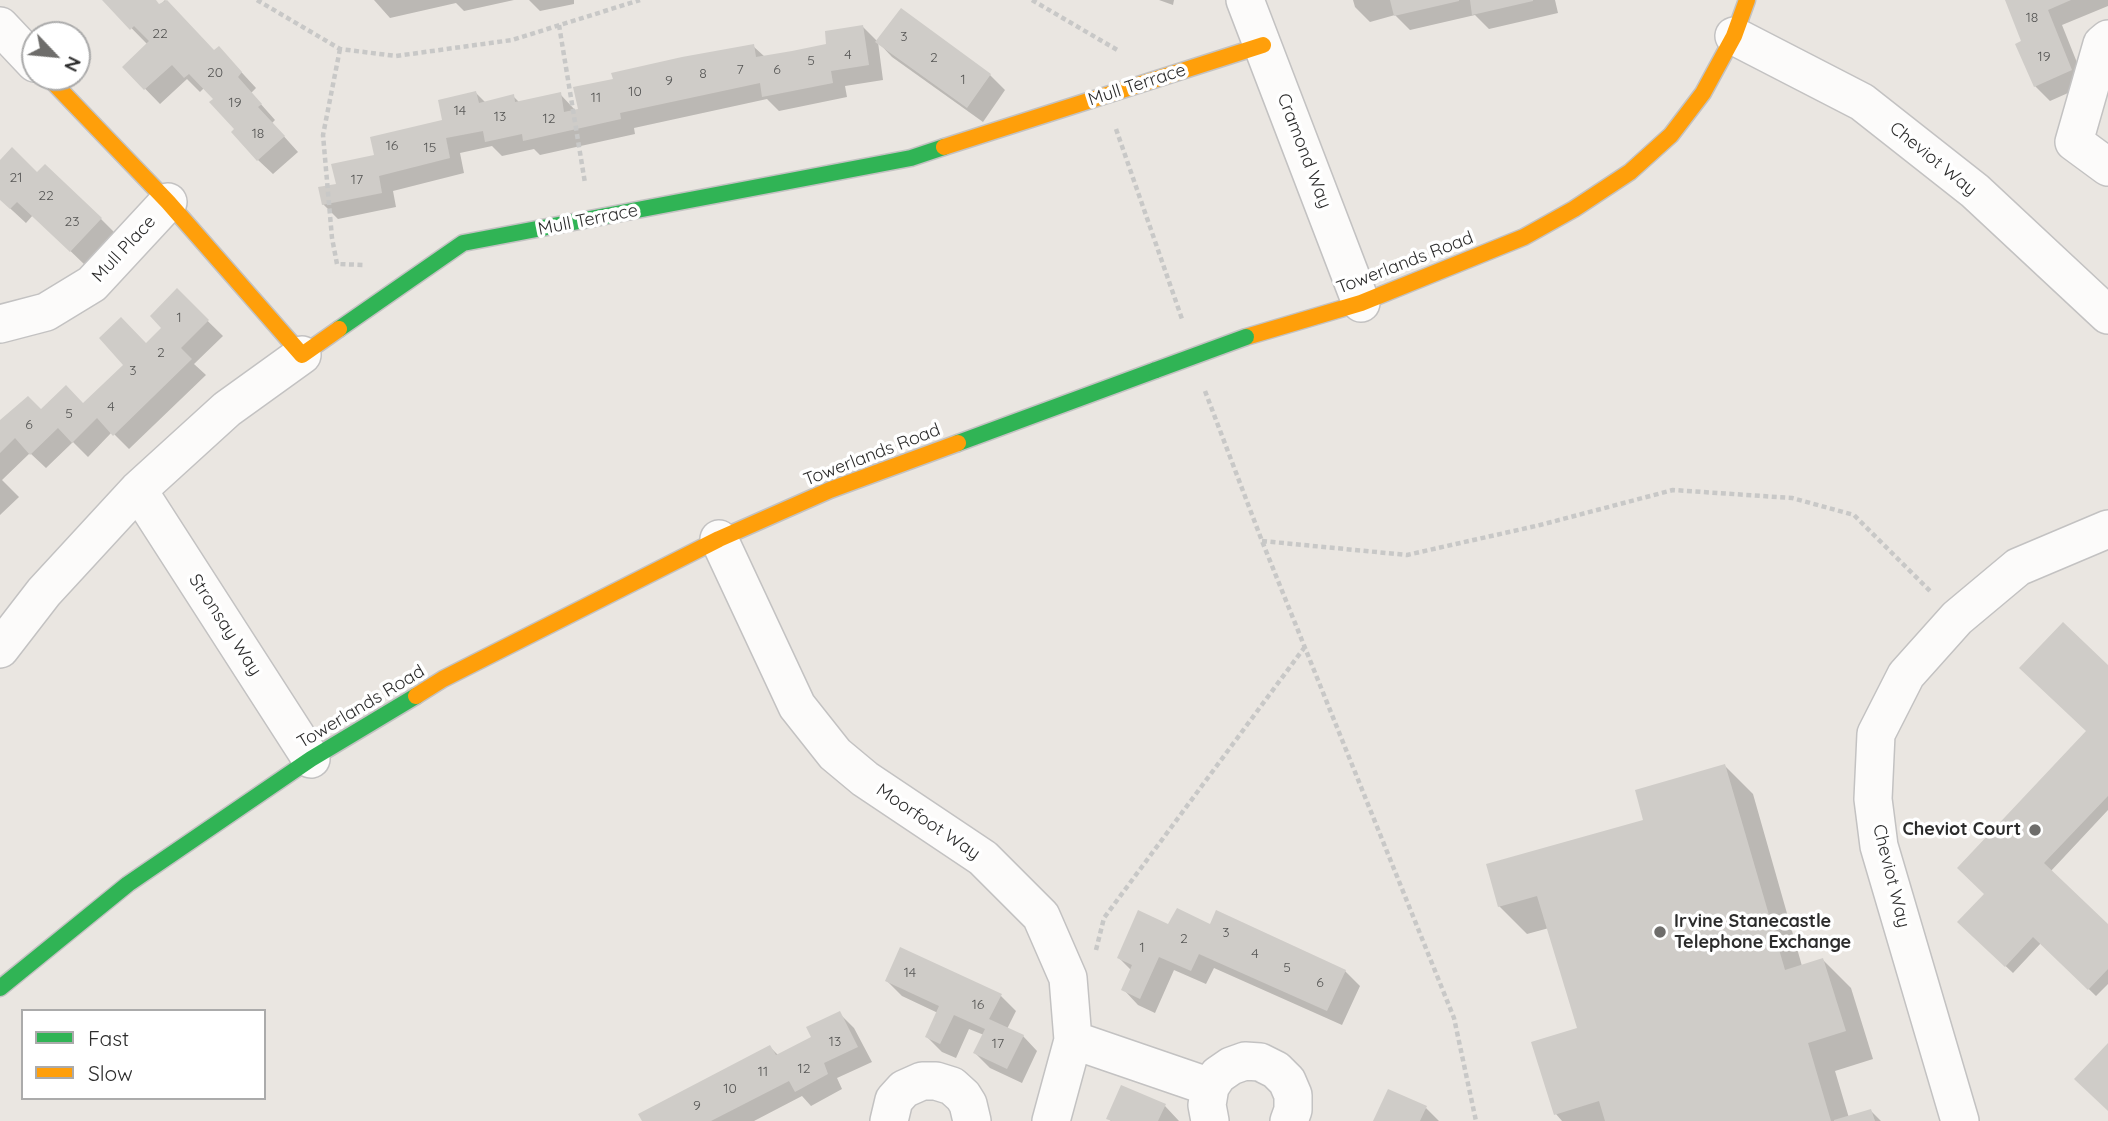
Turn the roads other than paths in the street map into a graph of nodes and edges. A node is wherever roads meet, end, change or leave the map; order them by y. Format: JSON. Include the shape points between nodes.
{"nodes":[{"id":1,"x":1245,"y":0,"type":"edge"},
{"id":2,"x":1747,"y":0,"type":"edge"},
{"id":3,"x":0,"y":26,"type":"edge"},
{"id":4,"x":1734,"y":36,"type":"junction"},
{"id":5,"x":2108,"y":39,"type":"edge"},
{"id":6,"x":1263,"y":44,"type":"junction"},
{"id":7,"x":21,"y":48,"type":"edge"},
{"id":8,"x":61,"y":91,"type":"edge"},
{"id":9,"x":2108,"y":167,"type":"edge"},
{"id":10,"x":168,"y":202,"type":"junction"},
{"id":11,"x":1362,"y":303,"type":"junction"},
{"id":12,"x":2108,"y":316,"type":"edge"},
{"id":13,"x":0,"y":324,"type":"edge"},
{"id":14,"x":302,"y":355,"type":"junction"},
{"id":15,"x":138,"y":490,"type":"junction"},
{"id":16,"x":2108,"y":529,"type":"edge"},
{"id":17,"x":719,"y":539,"type":"junction"},
{"id":18,"x":0,"y":649,"type":"edge"},
{"id":19,"x":311,"y":759,"type":"junction"},
{"id":20,"x":0,"y":988,"type":"edge"},
{"id":21,"x":1073,"y":1040,"type":"junction"},
{"id":22,"x":1210,"y":1104,"type":"edge"},
{"id":23,"x":889,"y":1121,"type":"edge"},
{"id":24,"x":972,"y":1121,"type":"edge"},
{"id":25,"x":1051,"y":1121,"type":"edge"},
{"id":26,"x":1290,"y":1121,"type":"edge"},
{"id":27,"x":1960,"y":1121,"type":"edge"}],
"edges":[{"from":1,"to":6,"type":"street","name":"Cramond Way"},
{"from":2,"to":4,"type":"street","name":"Towerlands Road"},
{"from":3,"to":7,"type":"street"},
{"from":4,"to":11,"type":"street","name":"Towerlands Road","via":[[1703,93],[1671,135],[1630,172],[1524,237]]},
{"from":4,"to":12,"type":"street","name":"Cheviot Way","via":[[1863,102],[1975,191]]},
{"from":5,"to":9,"type":"street","via":[[2102,44],[2074,142]]},
{"from":6,"to":11,"type":"street","name":"Cramond Way"},
{"from":6,"to":14,"type":"street","name":"Mull Terrace","via":[[911,158],[463,243]]},
{"from":8,"to":10,"type":"street"},
{"from":10,"to":13,"type":"street","name":"Mull Place","via":[[92,284],[46,312]]},
{"from":10,"to":14,"type":"street"},
{"from":11,"to":17,"type":"street","name":"Towerlands Road","bridge":true,"via":[[1246,337],[1156,370],[830,490]]},
{"from":14,"to":15,"type":"street","via":[[227,409]]},
{"from":15,"to":18,"type":"street","via":[[44,592]]},
{"from":15,"to":19,"type":"street","name":"Stronsay Way"},
{"from":16,"to":27,"type":"street","name":"Cheviot Way","via":[[2018,567],[1957,618],[1906,676],[1875,734],[1873,799],[1879,846]]},
{"from":17,"to":19,"type":"street","name":"Towerlands Road","via":[[443,680]]},
{"from":17,"to":21,"type":"street","name":"Moorfoot Way","via":[[797,706],[835,754],[984,858],[1041,916],[1068,978]]},
{"from":19,"to":20,"type":"street","name":"Towerlands Road","via":[[128,884]]},
{"from":21,"to":22,"type":"street"},
{"from":21,"to":25,"type":"street","name":"Moorfoot Way"},
{"from":22,"to":26,"type":"street","via":[[1218,1075],[1245,1061],[1260,1062],[1287,1081],[1293,1095]]},
{"from":23,"to":24,"type":"street","via":[[894,1100],[922,1081],[952,1086],[968,1104]]}]}
